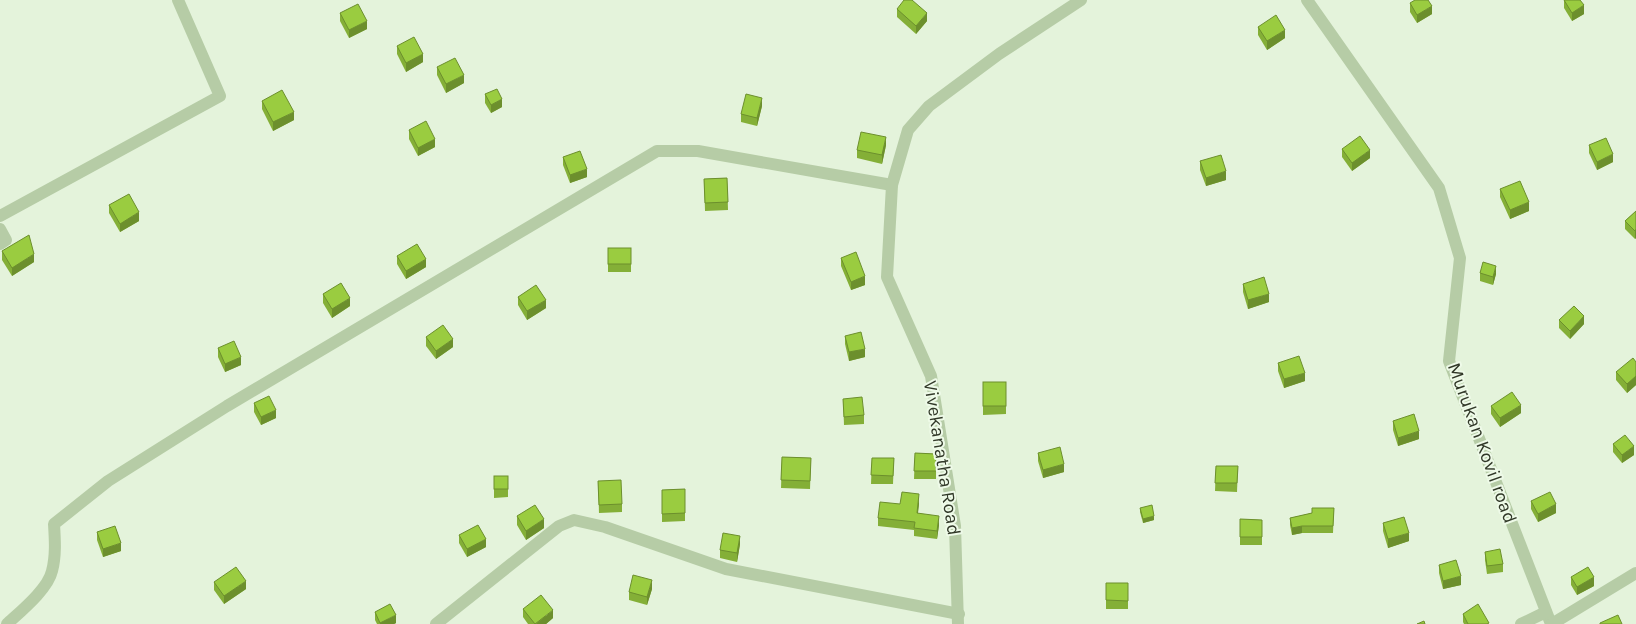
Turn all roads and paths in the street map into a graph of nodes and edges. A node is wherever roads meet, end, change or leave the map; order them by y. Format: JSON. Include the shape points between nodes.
{"nodes":[{"id":1,"x":178,"y":0,"type":"edge"},
{"id":2,"x":1081,"y":0,"type":"edge"},
{"id":3,"x":1307,"y":0,"type":"edge"},
{"id":4,"x":892,"y":185,"type":"junction"},
{"id":5,"x":0,"y":216,"type":"edge"},
{"id":6,"x":0,"y":229,"type":"edge"},
{"id":7,"x":0,"y":244,"type":"edge"},
{"id":8,"x":1636,"y":572,"type":"edge"},
{"id":9,"x":958,"y":619,"type":"edge"},
{"id":10,"x":1549,"y":620,"type":"edge"},
{"id":11,"x":7,"y":624,"type":"edge"},
{"id":12,"x":436,"y":624,"type":"edge"},
{"id":13,"x":1521,"y":624,"type":"edge"}],
"edges":[{"from":1,"to":5,"type":"street","via":[[220,96]]},
{"from":2,"to":4,"type":"street","name":"Vivekanatha Road","via":[[999,54],[929,106],[908,130]]},
{"from":3,"to":10,"type":"street","name":"Murukan Kovil road","via":[[1439,188],[1460,258],[1449,361]]},
{"from":4,"to":9,"type":"street","name":"Vivekanatha Road","via":[[887,277],[931,376],[955,526]]},
{"from":4,"to":11,"type":"street","via":[[698,151],[657,151],[227,406],[108,481],[54,524],[52,572],[40,592]]},
{"from":6,"to":7,"type":"street","via":[[6,240]]},
{"from":8,"to":10,"type":"street"},
{"from":9,"to":12,"type":"street","via":[[726,569],[605,527],[574,520],[559,526]]},
{"from":10,"to":13,"type":"street"}]}
